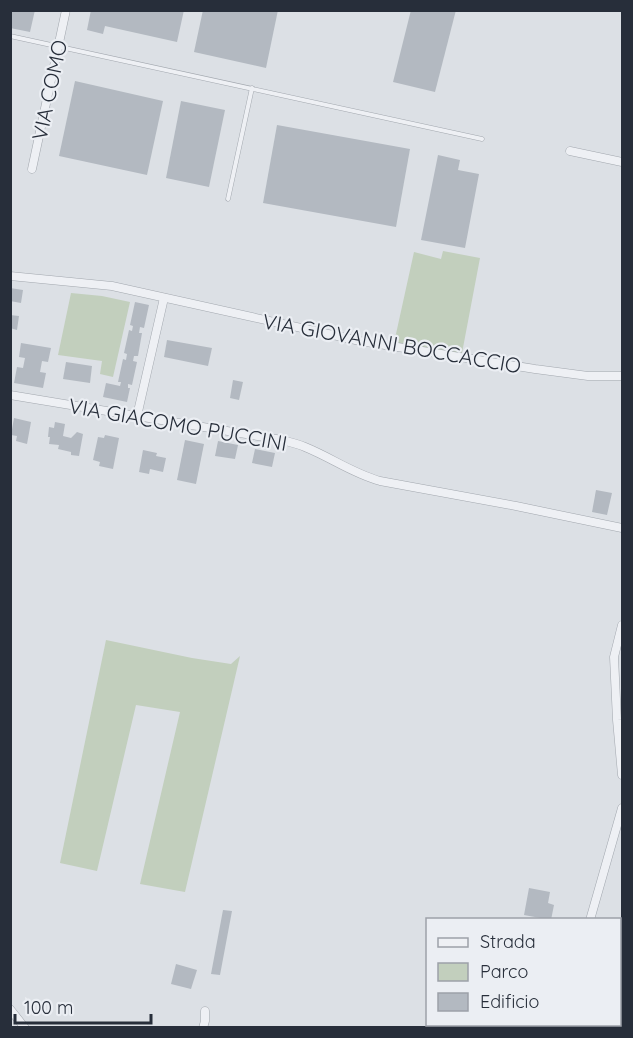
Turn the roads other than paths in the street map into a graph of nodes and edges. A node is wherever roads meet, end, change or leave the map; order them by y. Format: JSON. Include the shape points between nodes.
{"nodes":[{"id":1,"x":66,"y":10,"type":"edge"},
{"id":2,"x":10,"y":36,"type":"edge"},
{"id":3,"x":58,"y":47,"type":"junction"},
{"id":4,"x":252,"y":88,"type":"junction"},
{"id":5,"x":483,"y":139,"type":"dead end"},
{"id":6,"x":570,"y":151,"type":"dead end"},
{"id":7,"x":622,"y":162,"type":"edge"},
{"id":8,"x":32,"y":170,"type":"dead end"},
{"id":9,"x":228,"y":199,"type":"dead end"},
{"id":10,"x":10,"y":276,"type":"edge"},
{"id":11,"x":164,"y":298,"type":"junction"},
{"id":12,"x":622,"y":376,"type":"edge"},
{"id":13,"x":10,"y":395,"type":"edge"},
{"id":14,"x":137,"y":416,"type":"junction"},
{"id":15,"x":622,"y":528,"type":"edge"},
{"id":16,"x":622,"y":625,"type":"edge"},
{"id":17,"x":622,"y":775,"type":"edge"},
{"id":18,"x":622,"y":808,"type":"edge"},
{"id":19,"x":591,"y":918,"type":"edge"},
{"id":20,"x":10,"y":1009,"type":"edge"},
{"id":21,"x":205,"y":1011,"type":"dead end"},
{"id":22,"x":26,"y":1028,"type":"edge"},
{"id":23,"x":203,"y":1028,"type":"edge"}],
"edges":[{"from":1,"to":3,"type":"street","name":"VIA COMO"},
{"from":2,"to":3,"type":"lane"},
{"from":3,"to":4,"type":"lane"},
{"from":3,"to":8,"type":"street","name":"VIA COMO"},
{"from":4,"to":5,"type":"lane"},
{"from":4,"to":9,"type":"lane"},
{"from":6,"to":7,"type":"street"},
{"from":10,"to":11,"type":"street","name":"VIA GIOVANNI BOCCACCIO","via":[[98,284]]},
{"from":11,"to":12,"type":"street","name":"VIA GIOVANNI BOCCACCIO","via":[[360,341],[588,376]]},
{"from":11,"to":14,"type":"street"},
{"from":13,"to":14,"type":"street","name":"VIA GIACOMO PUCCINI"},
{"from":14,"to":15,"type":"street","name":"VIA GIACOMO PUCCINI","via":[[282,440],[380,481]]},
{"from":16,"to":17,"type":"street","via":[[614,657]]},
{"from":18,"to":19,"type":"street"},
{"from":20,"to":22,"type":"street"},
{"from":21,"to":23,"type":"street"}]}
